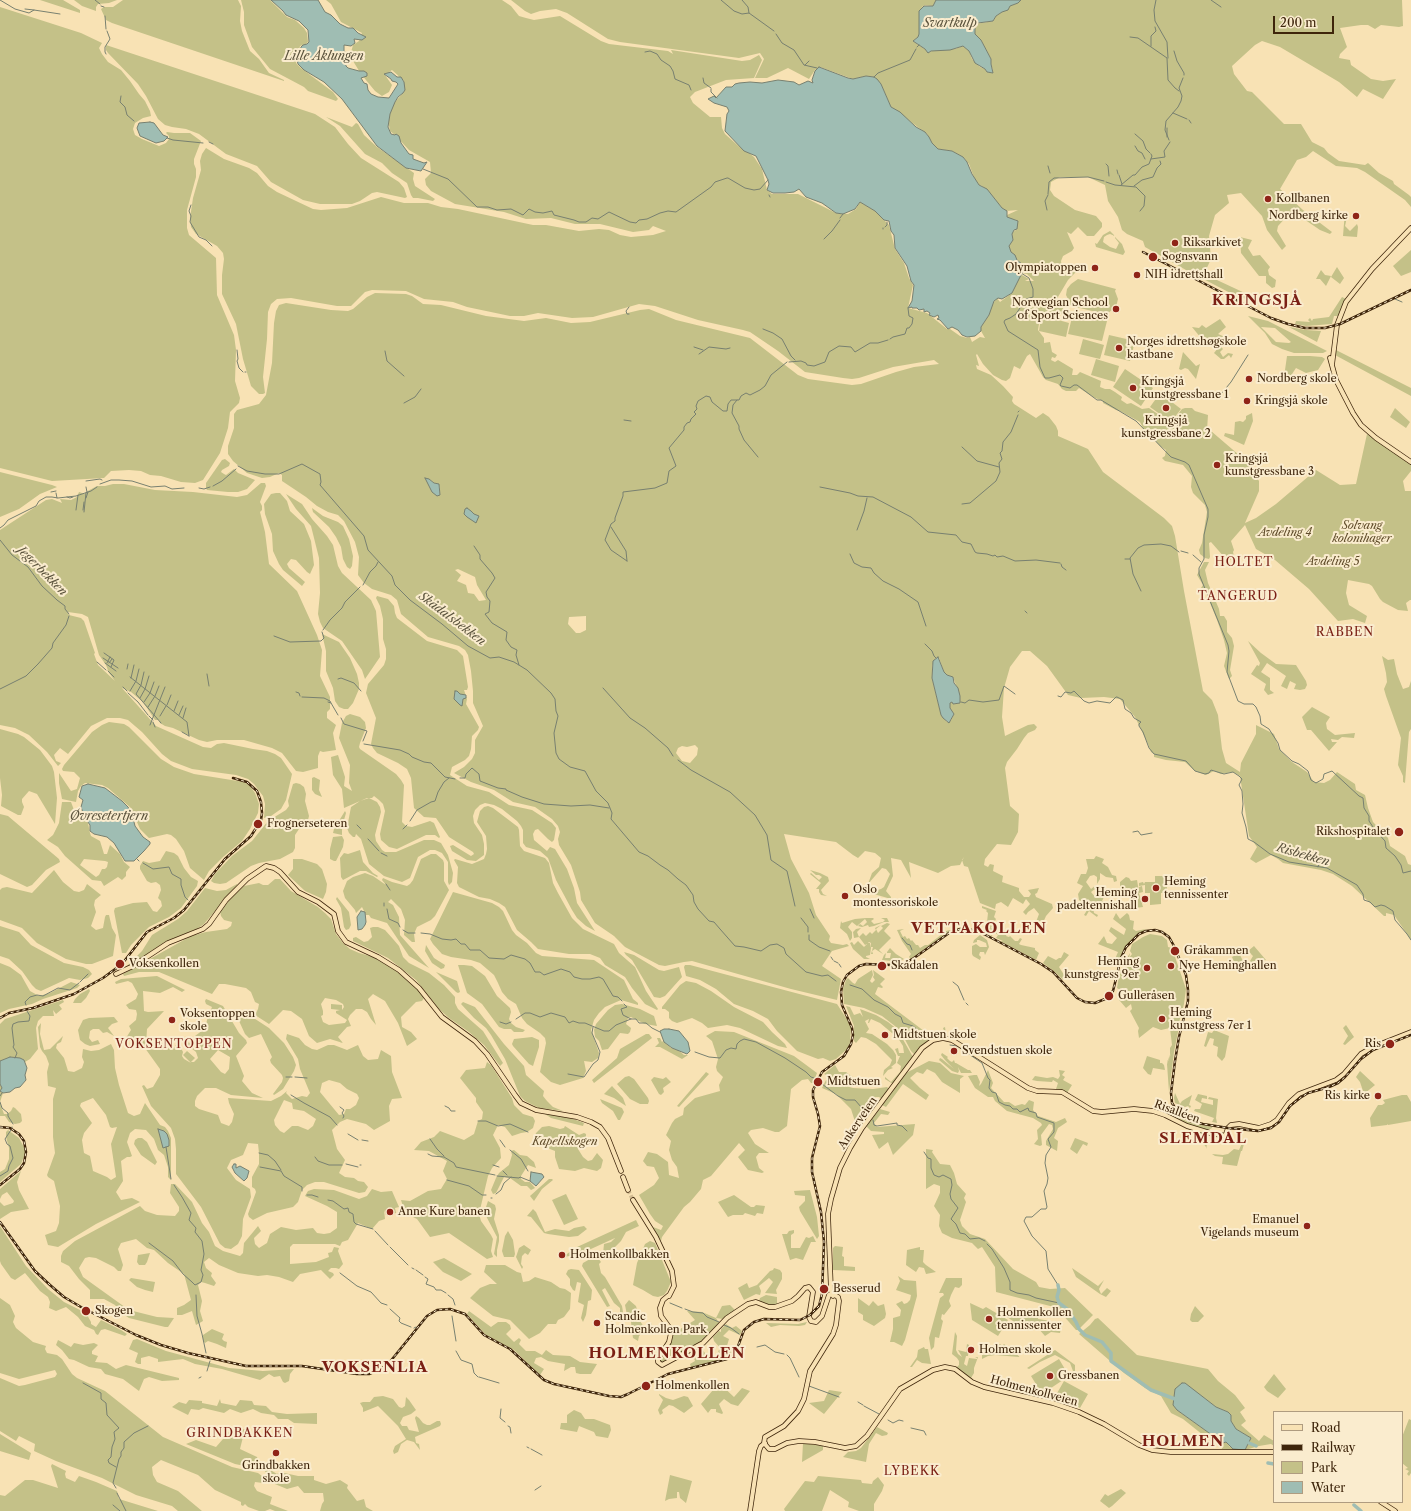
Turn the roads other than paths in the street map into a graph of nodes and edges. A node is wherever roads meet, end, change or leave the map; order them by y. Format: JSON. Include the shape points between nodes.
{"nodes":[{"id":1,"x":1411,"y":228,"type":"edge"},
{"id":2,"x":1411,"y":462,"type":"edge"},
{"id":3,"x":116,"y":974,"type":"dead end"},
{"id":4,"x":1411,"y":1032,"type":"edge"},
{"id":5,"x":1138,"y":1110,"type":"joint"},
{"id":6,"x":621,"y":1171,"type":"dead end"},
{"id":7,"x":623,"y":1177,"type":"dead end"},
{"id":8,"x":628,"y":1190,"type":"tunnel mouth"},
{"id":9,"x":633,"y":1200,"type":"tunnel mouth"},
{"id":10,"x":833,"y":1294,"type":"junction"},
{"id":11,"x":765,"y":1444,"type":"junction"},
{"id":12,"x":1273,"y":1452,"type":"edge"},
{"id":13,"x":1383,"y":1503,"type":"edge"},
{"id":14,"x":750,"y":1511,"type":"edge"},
{"id":15,"x":1395,"y":1511,"type":"edge"}],
"edges":[{"from":1,"to":2,"type":"main road","via":[[1371,270],[1348,300],[1338,321],[1331,355],[1338,384],[1361,425]]},
{"from":3,"to":6,"type":"main road","via":[[168,943],[205,928],[239,886],[266,866],[278,871],[298,892],[334,914],[337,928],[350,945],[386,961],[413,983],[442,1017],[481,1047],[521,1103],[532,1109],[577,1117],[600,1127],[608,1138]]},
{"from":4,"to":5,"type":"main road","name":"Risalléen","via":[[1370,1048],[1336,1080],[1297,1096],[1269,1126],[1259,1128],[1237,1124],[1230,1126],[1225,1137],[1184,1125],[1157,1112]]},
{"from":5,"to":10,"type":"main road","name":"Ankerveien","via":[[1100,1112],[1089,1109],[1062,1092],[1033,1090],[957,1043],[943,1038],[935,1039],[926,1045],[893,1088],[844,1158],[828,1214]]},
{"from":7,"to":8,"type":"main road"},
{"from":9,"to":10,"type":"main road","via":[[656,1237],[672,1273],[674,1286],[660,1306],[660,1314],[671,1335],[658,1359],[662,1365],[703,1343],[730,1315],[751,1303],[775,1307],[792,1301],[809,1287],[813,1292],[809,1317],[814,1322],[822,1316]]},
{"from":10,"to":11,"type":"main road","via":[[839,1301],[835,1329],[810,1371],[802,1404],[791,1420],[765,1437]]},
{"from":11,"to":12,"type":"main road","name":"Holmenkollveien","via":[[774,1449],[799,1440],[845,1448],[856,1446],[866,1438],[900,1389],[933,1370],[945,1367],[956,1370],[972,1382],[986,1388],[1053,1403],[1076,1411],[1139,1445],[1154,1450]]},
{"from":11,"to":14,"type":"main road","via":[[760,1449]]},
{"from":13,"to":15,"type":"main road"}]}
